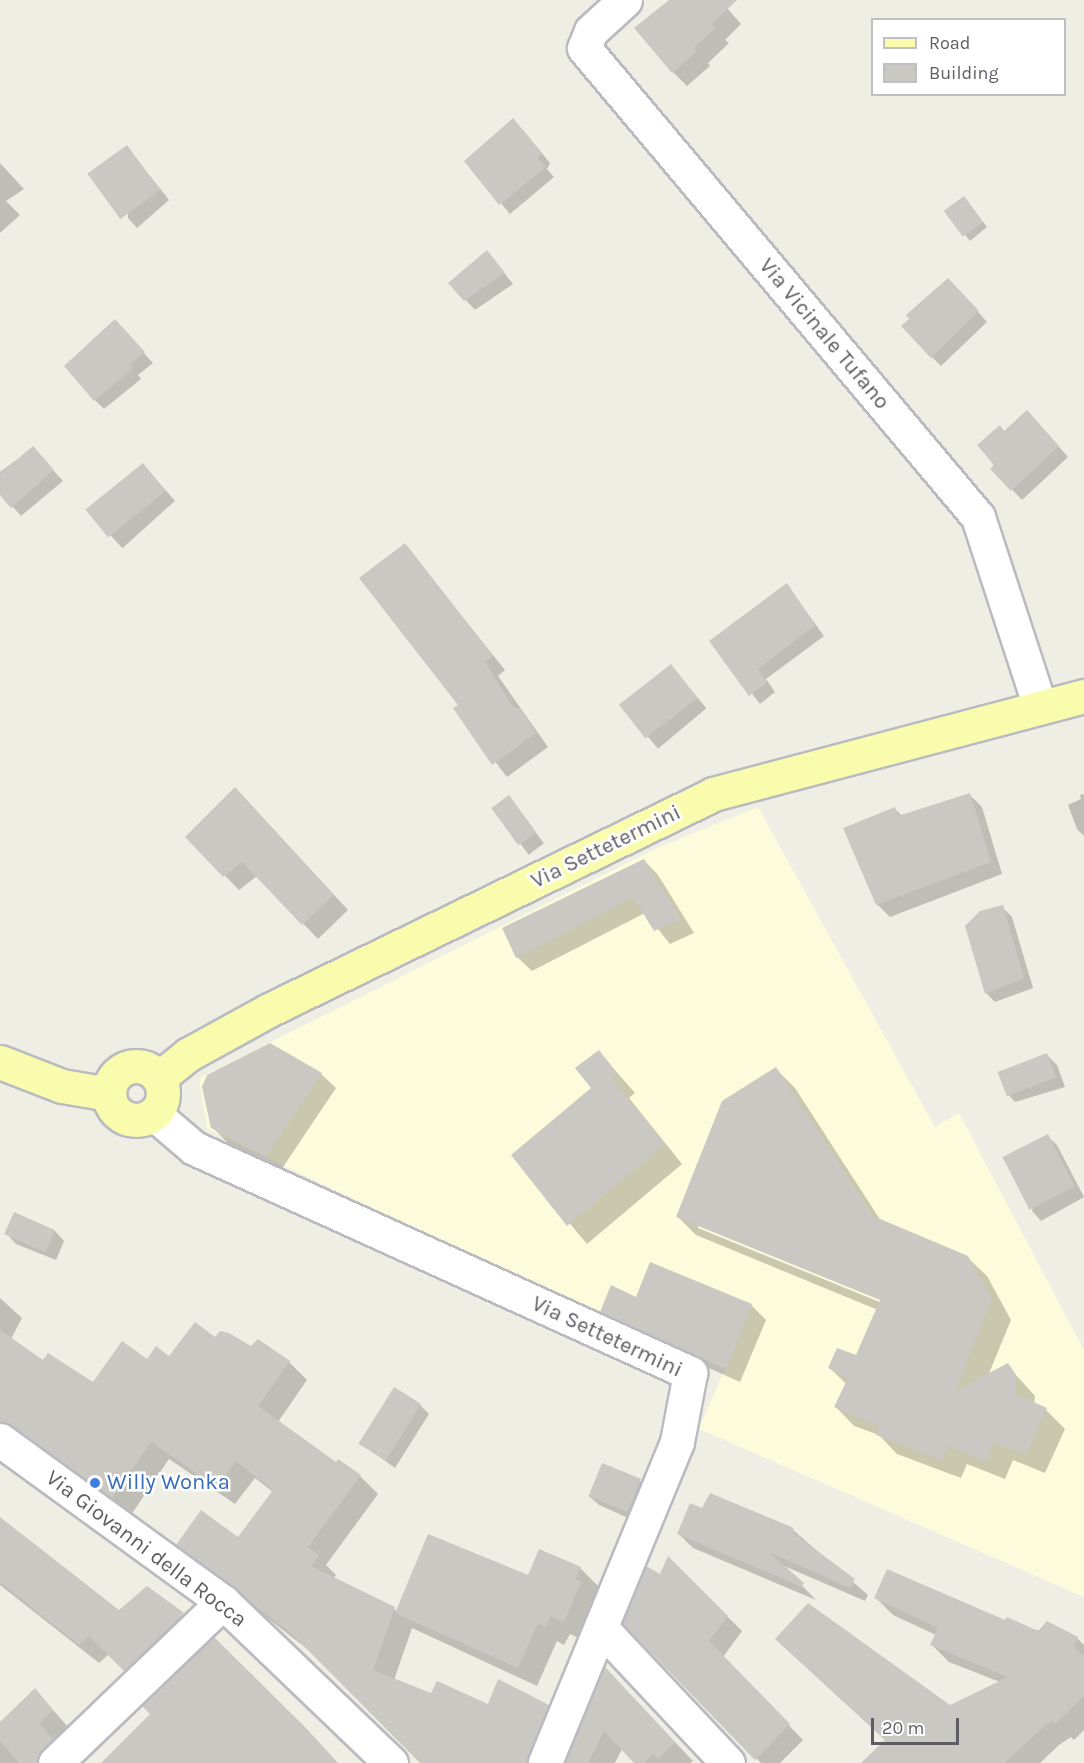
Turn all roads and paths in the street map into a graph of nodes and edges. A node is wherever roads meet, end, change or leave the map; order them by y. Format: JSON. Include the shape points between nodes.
{"nodes":[{"id":1,"x":625,"y":0,"type":"edge"},
{"id":2,"x":1084,"y":696,"type":"edge"},
{"id":3,"x":1040,"y":707,"type":"junction"},
{"id":4,"x":0,"y":1062,"type":"edge"},
{"id":5,"x":159,"y":1078,"type":"junction"},
{"id":6,"x":109,"y":1094,"type":"junction"},
{"id":7,"x":154,"y":1114,"type":"junction"},
{"id":8,"x":0,"y":1440,"type":"edge"},
{"id":9,"x":223,"y":1602,"type":"junction"},
{"id":10,"x":602,"y":1629,"type":"junction"},
{"id":11,"x":55,"y":1763,"type":"edge"},
{"id":12,"x":391,"y":1763,"type":"edge"},
{"id":13,"x":545,"y":1763,"type":"edge"},
{"id":14,"x":728,"y":1763,"type":"edge"}],
"edges":[{"from":1,"to":3,"type":"street","name":"Via Vicinale Tufano","via":[[591,31],[584,48],[978,517]]},
{"from":2,"to":3,"type":"main road","name":"Via Settetermini"},
{"from":3,"to":5,"type":"main road","name":"Via Settetermini","via":[[712,794],[269,1010],[189,1054]]},
{"from":4,"to":6,"type":"main road","via":[[62,1086]]},
{"from":5,"to":6,"type":"main road","via":[[145,1067],[128,1067],[114,1077]]},
{"from":5,"to":7,"type":"main road","via":[[164,1093]]},
{"from":6,"to":7,"type":"main road","via":[[115,1110],[130,1119]]},
{"from":7,"to":10,"type":"street","name":"Via Settetermini","via":[[194,1148],[690,1373],[677,1442]]},
{"from":8,"to":9,"type":"street","name":"Via Giovanni della Rocca"},
{"from":9,"to":11,"type":"street"},
{"from":9,"to":12,"type":"street","name":"Via Giovanni della Rocca"},
{"from":10,"to":13,"type":"street","name":"Via Settetermini"},
{"from":10,"to":14,"type":"street"}]}
